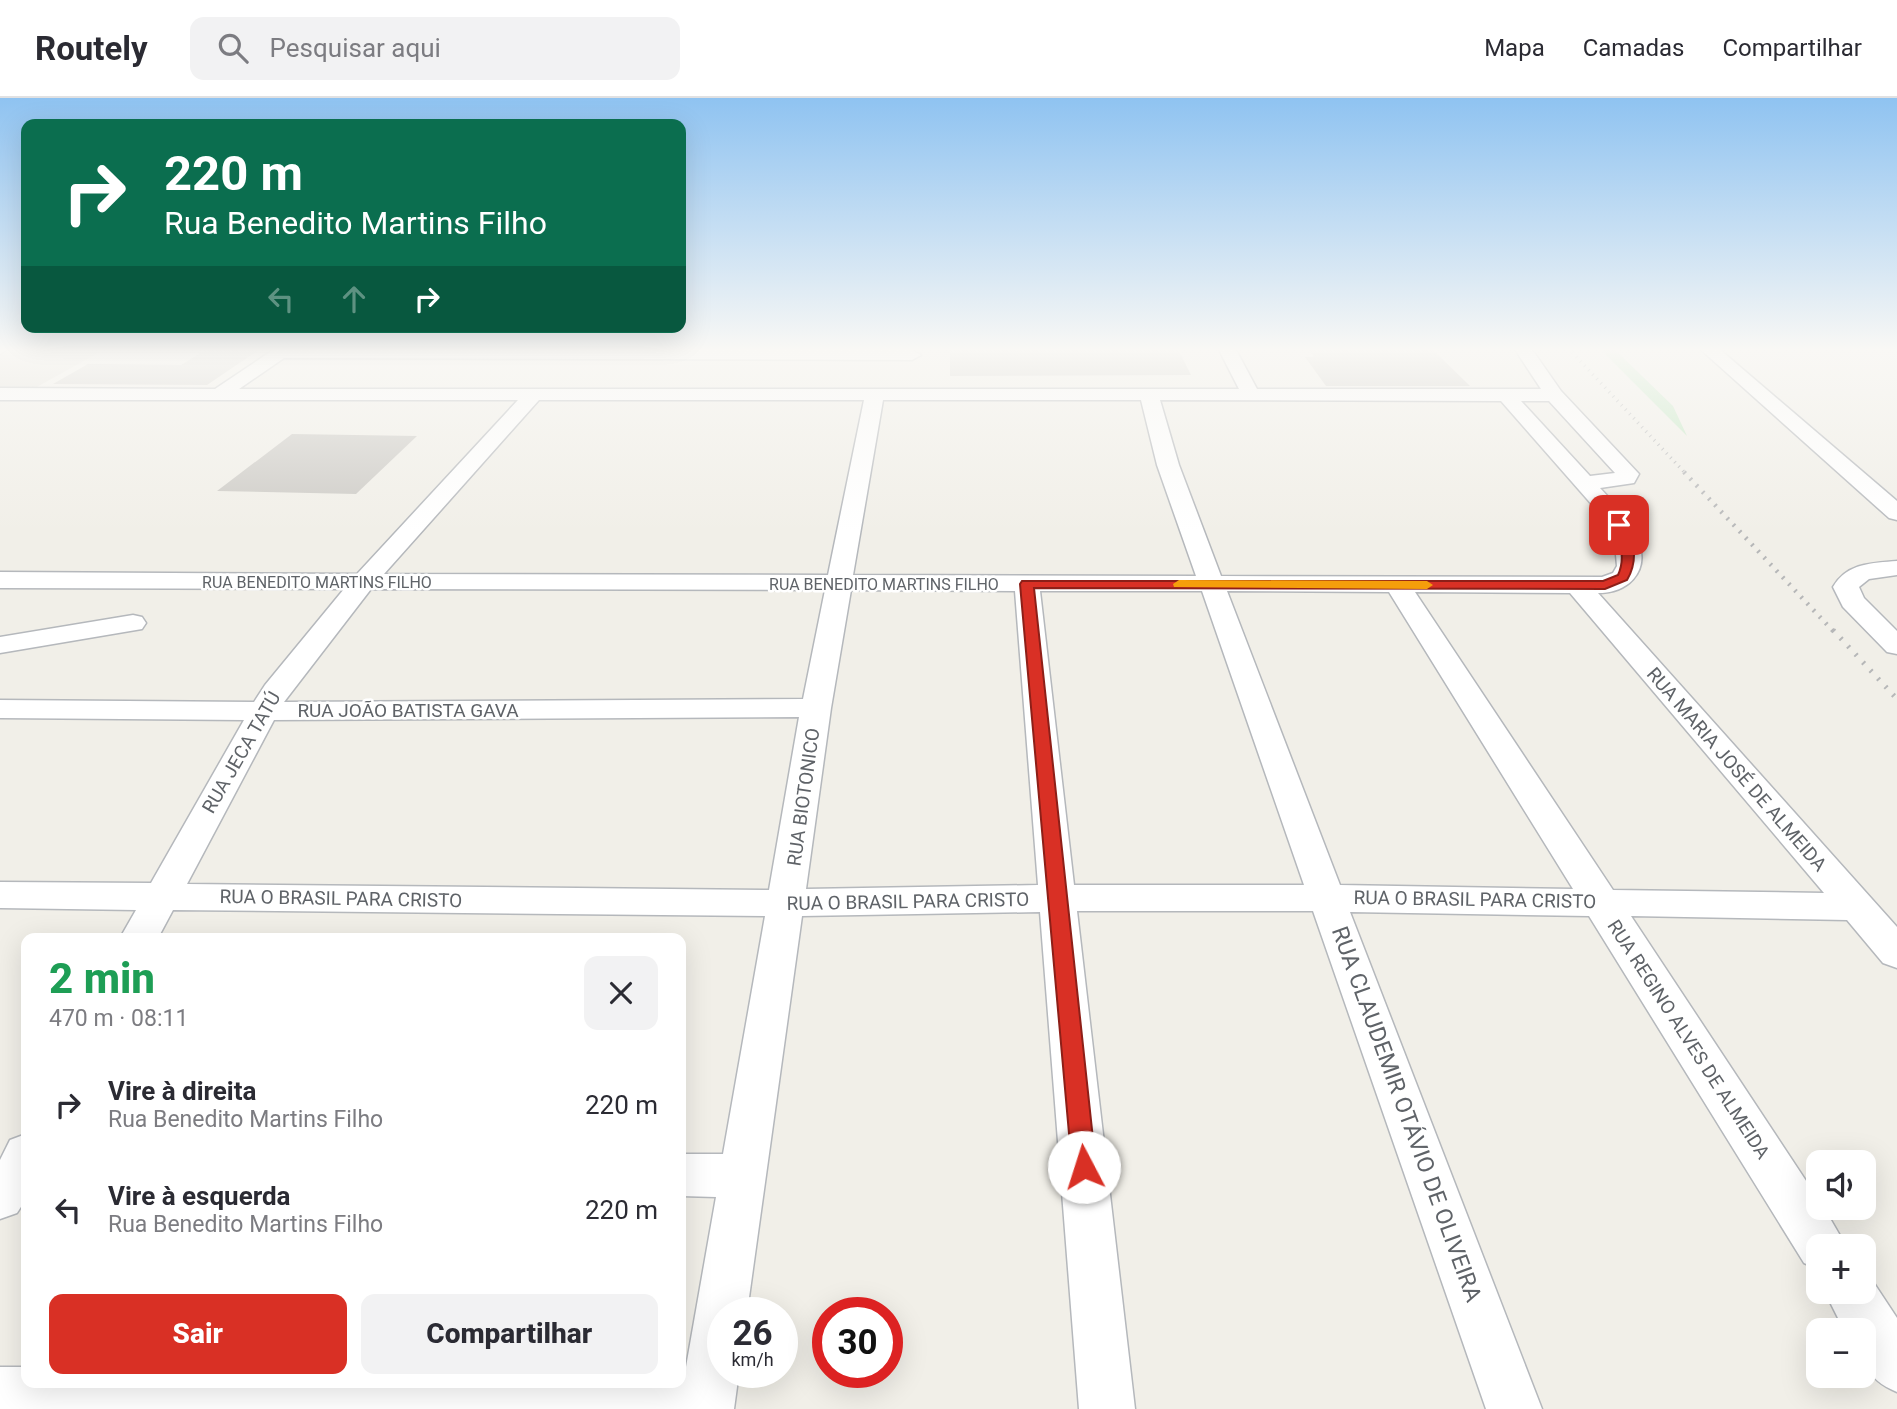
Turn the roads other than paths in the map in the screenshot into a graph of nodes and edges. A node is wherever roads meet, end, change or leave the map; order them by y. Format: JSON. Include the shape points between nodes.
{"nodes":[{"id":1,"x":520,"y":409,"type":"edge"},
{"id":2,"x":873,"y":409,"type":"edge"},
{"id":3,"x":1153,"y":409,"type":"edge"},
{"id":4,"x":1519,"y":409,"type":"edge"},
{"id":5,"x":1568,"y":409,"type":"edge"},
{"id":6,"x":1777,"y":409,"type":"edge"},
{"id":7,"x":1585,"y":483,"type":"junction"},
{"id":8,"x":1897,"y":513,"type":"edge"},
{"id":9,"x":1897,"y":568,"type":"edge"},
{"id":10,"x":0,"y":580,"type":"edge"},
{"id":11,"x":363,"y":582,"type":"junction"},
{"id":12,"x":840,"y":584,"type":"junction"},
{"id":13,"x":1027,"y":584,"type":"junction"},
{"id":14,"x":1210,"y":584,"type":"junction"},
{"id":15,"x":1397,"y":584,"type":"junction"},
{"id":16,"x":1577,"y":586,"type":"junction"},
{"id":17,"x":133,"y":622,"type":"dead end"},
{"id":18,"x":0,"y":645,"type":"edge"},
{"id":19,"x":1897,"y":646,"type":"edge"},
{"id":20,"x":816,"y":708,"type":"junction"},
{"id":21,"x":0,"y":709,"type":"edge"},
{"id":22,"x":261,"y":711,"type":"junction"},
{"id":23,"x":0,"y":895,"type":"edge"},
{"id":24,"x":162,"y":895,"type":"junction"},
{"id":25,"x":1058,"y":898,"type":"junction"},
{"id":26,"x":1328,"y":898,"type":"junction"},
{"id":27,"x":1601,"y":901,"type":"junction"},
{"id":28,"x":787,"y":903,"type":"junction"},
{"id":29,"x":1858,"y":907,"type":"junction"},
{"id":30,"x":142,"y":933,"type":"edge"},
{"id":31,"x":1897,"y":953,"type":"edge"},
{"id":32,"x":686,"y":1175,"type":"edge"},
{"id":33,"x":743,"y":1176,"type":"junction"},
{"id":34,"x":1813,"y":1234,"type":"edge"},
{"id":35,"x":1858,"y":1304,"type":"edge"},
{"id":36,"x":1897,"y":1365,"type":"edge"},
{"id":37,"x":0,"y":1394,"type":"edge"},
{"id":38,"x":707,"y":1401,"type":"edge"},
{"id":39,"x":1107,"y":1409,"type":"edge"},
{"id":40,"x":1514,"y":1409,"type":"edge"}],
"edges":[{"from":1,"to":11,"type":"street","name":"RUA JECA TATÚ"},
{"from":2,"to":12,"type":"street","name":"RUA BIOTONICO"},
{"from":3,"to":14,"type":"street","name":"RUA CLAUDEMIR OTÁVIO DE OLIVEIRA"},
{"from":4,"to":7,"type":"street","name":"RUA BENEDITO MARTINS FILHO"},
{"from":5,"to":7,"type":"street","via":[[1628,474],[1626,478]]},
{"from":6,"to":8,"type":"street"},
{"from":7,"to":16,"type":"street","name":"RUA BENEDITO MARTINS FILHO","via":[[1619,525],[1627,543],[1629,566],[1615,582]]},
{"from":9,"to":19,"type":"street","via":[[1859,574],[1846,587],[1852,601]]},
{"from":10,"to":11,"type":"street","name":"RUA BENEDITO MARTINS FILHO"},
{"from":11,"to":12,"type":"street","name":"RUA BENEDITO MARTINS FILHO"},
{"from":11,"to":22,"type":"street","name":"RUA JECA TATÚ"},
{"from":12,"to":13,"type":"street","name":"RUA BENEDITO MARTINS FILHO"},
{"from":12,"to":20,"type":"street","name":"RUA BIOTONICO"},
{"from":13,"to":14,"type":"street","name":"RUA BENEDITO MARTINS FILHO"},
{"from":13,"to":25,"type":"street"},
{"from":14,"to":15,"type":"street","name":"RUA BENEDITO MARTINS FILHO"},
{"from":14,"to":26,"type":"street","name":"RUA CLAUDEMIR OTÁVIO DE OLIVEIRA"},
{"from":15,"to":16,"type":"street","name":"RUA BENEDITO MARTINS FILHO"},
{"from":15,"to":27,"type":"street","name":"RUA REGINO ALVES DE ALMEIDA"},
{"from":16,"to":29,"type":"street","name":"RUA MARIA JOSÉ DE ALMEIDA"},
{"from":17,"to":18,"type":"street"},
{"from":20,"to":22,"type":"street","name":"RUA JOÃO BATISTA GAVA"},
{"from":20,"to":28,"type":"street","name":"RUA BIOTONICO"},
{"from":21,"to":22,"type":"street","name":"RUA JOÃO BATISTA GAVA"},
{"from":22,"to":24,"type":"street","name":"RUA JECA TATÚ"},
{"from":23,"to":24,"type":"street","name":"RUA O BRASIL PARA CRISTO"},
{"from":24,"to":28,"type":"street","name":"RUA O BRASIL PARA CRISTO"},
{"from":24,"to":30,"type":"street","name":"RUA JECA TATÚ"},
{"from":25,"to":26,"type":"street","name":"RUA O BRASIL PARA CRISTO"},
{"from":25,"to":28,"type":"street","name":"RUA O BRASIL PARA CRISTO"},
{"from":25,"to":39,"type":"street"},
{"from":26,"to":27,"type":"street","name":"RUA O BRASIL PARA CRISTO"},
{"from":26,"to":40,"type":"street","name":"RUA CLAUDEMIR OTÁVIO DE OLIVEIRA"},
{"from":27,"to":29,"type":"street","name":"RUA O BRASIL PARA CRISTO"},
{"from":27,"to":34,"type":"street","name":"RUA REGINO ALVES DE ALMEIDA"},
{"from":28,"to":33,"type":"street","name":"RUA BIOTONICO"},
{"from":29,"to":31,"type":"street","name":"RUA MARIA JOSÉ DE ALMEIDA"},
{"from":32,"to":33,"type":"street"},
{"from":33,"to":38,"type":"street","name":"RUA BIOTONICO"},
{"from":35,"to":36,"type":"street"},
{"from":37,"to":38,"type":"street"}]}
